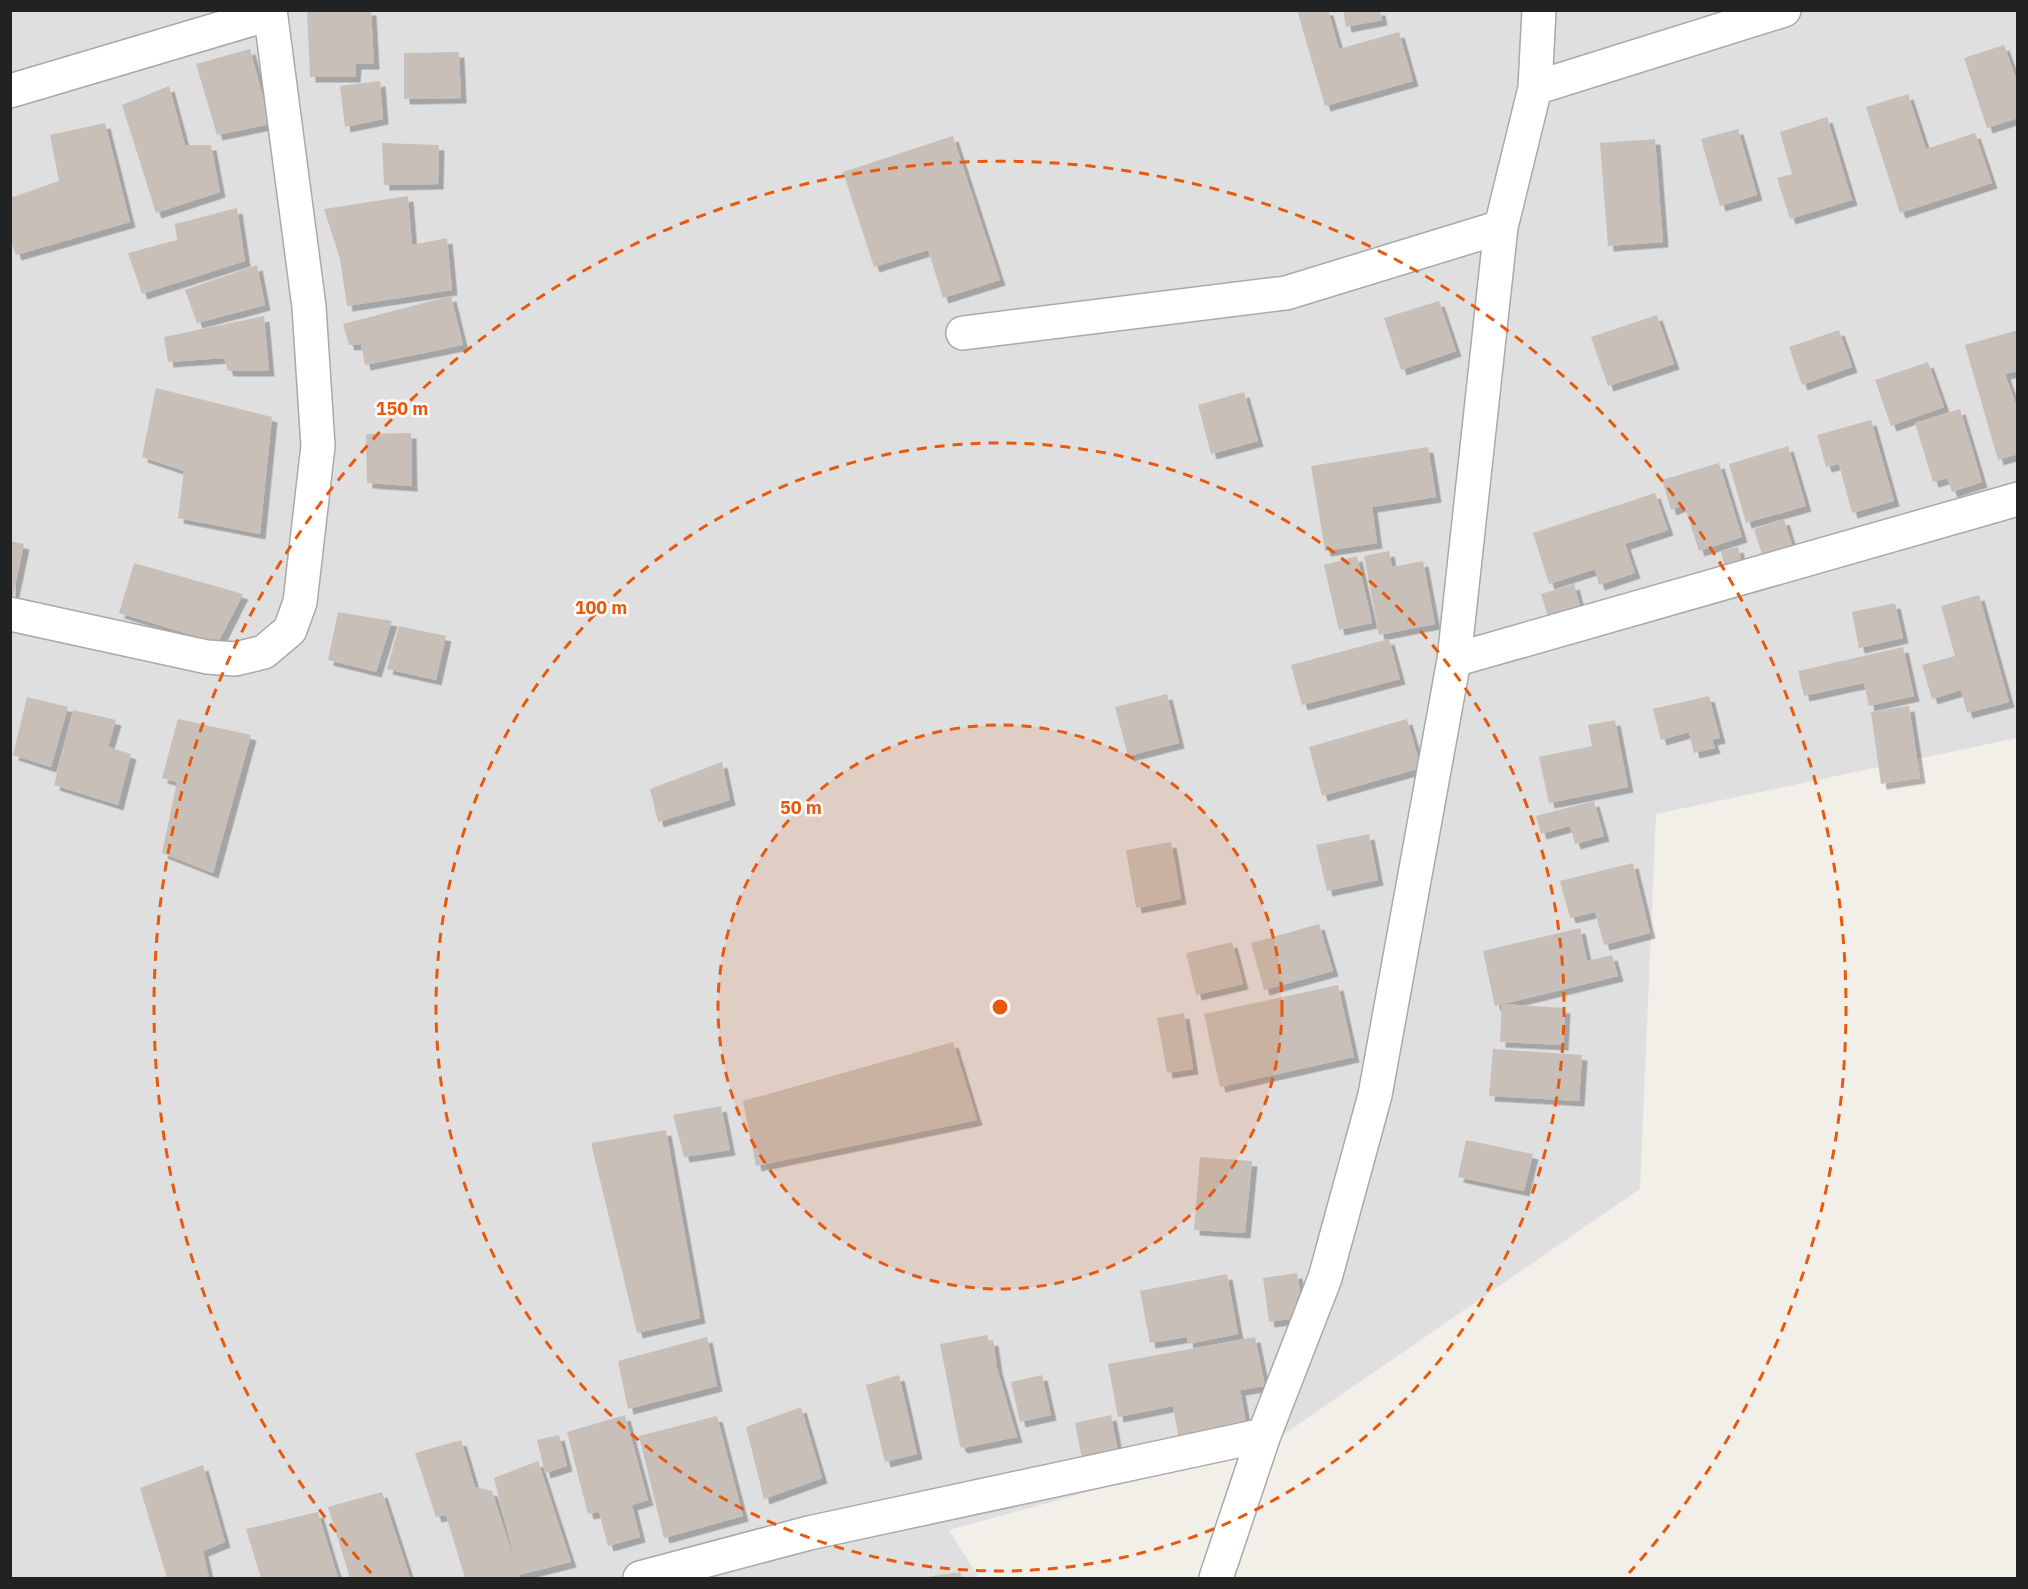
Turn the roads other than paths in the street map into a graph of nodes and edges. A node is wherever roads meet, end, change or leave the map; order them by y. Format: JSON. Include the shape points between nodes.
{"nodes":[{"id":1,"x":1539,"y":10,"type":"edge"},
{"id":2,"x":1784,"y":10,"type":"edge"},
{"id":3,"x":270,"y":12,"type":"edge"},
{"id":4,"x":1534,"y":88,"type":"junction"},
{"id":5,"x":10,"y":91,"type":"edge"},
{"id":6,"x":1501,"y":227,"type":"junction"},
{"id":7,"x":963,"y":333,"type":"dead end"},
{"id":8,"x":2018,"y":499,"type":"edge"},
{"id":9,"x":10,"y":614,"type":"edge"},
{"id":10,"x":1454,"y":660,"type":"junction"},
{"id":11,"x":1264,"y":1435,"type":"junction"},
{"id":12,"x":640,"y":1578,"type":"edge"},
{"id":13,"x":1216,"y":1578,"type":"edge"}],
"edges":[{"from":1,"to":4,"type":"street"},
{"from":2,"to":4,"type":"street"},
{"from":3,"to":5,"type":"street"},
{"from":3,"to":9,"type":"street","via":[[309,307],[318,446],[300,602],[290,630],[264,652],[235,659],[207,657]]},
{"from":4,"to":6,"type":"street"},
{"from":6,"to":7,"type":"street","via":[[1286,293]]},
{"from":6,"to":10,"type":"street"},
{"from":8,"to":10,"type":"street"},
{"from":10,"to":11,"type":"street","via":[[1375,1095],[1325,1278]]},
{"from":11,"to":12,"type":"street","via":[[809,1533]]},
{"from":11,"to":13,"type":"street"}]}
